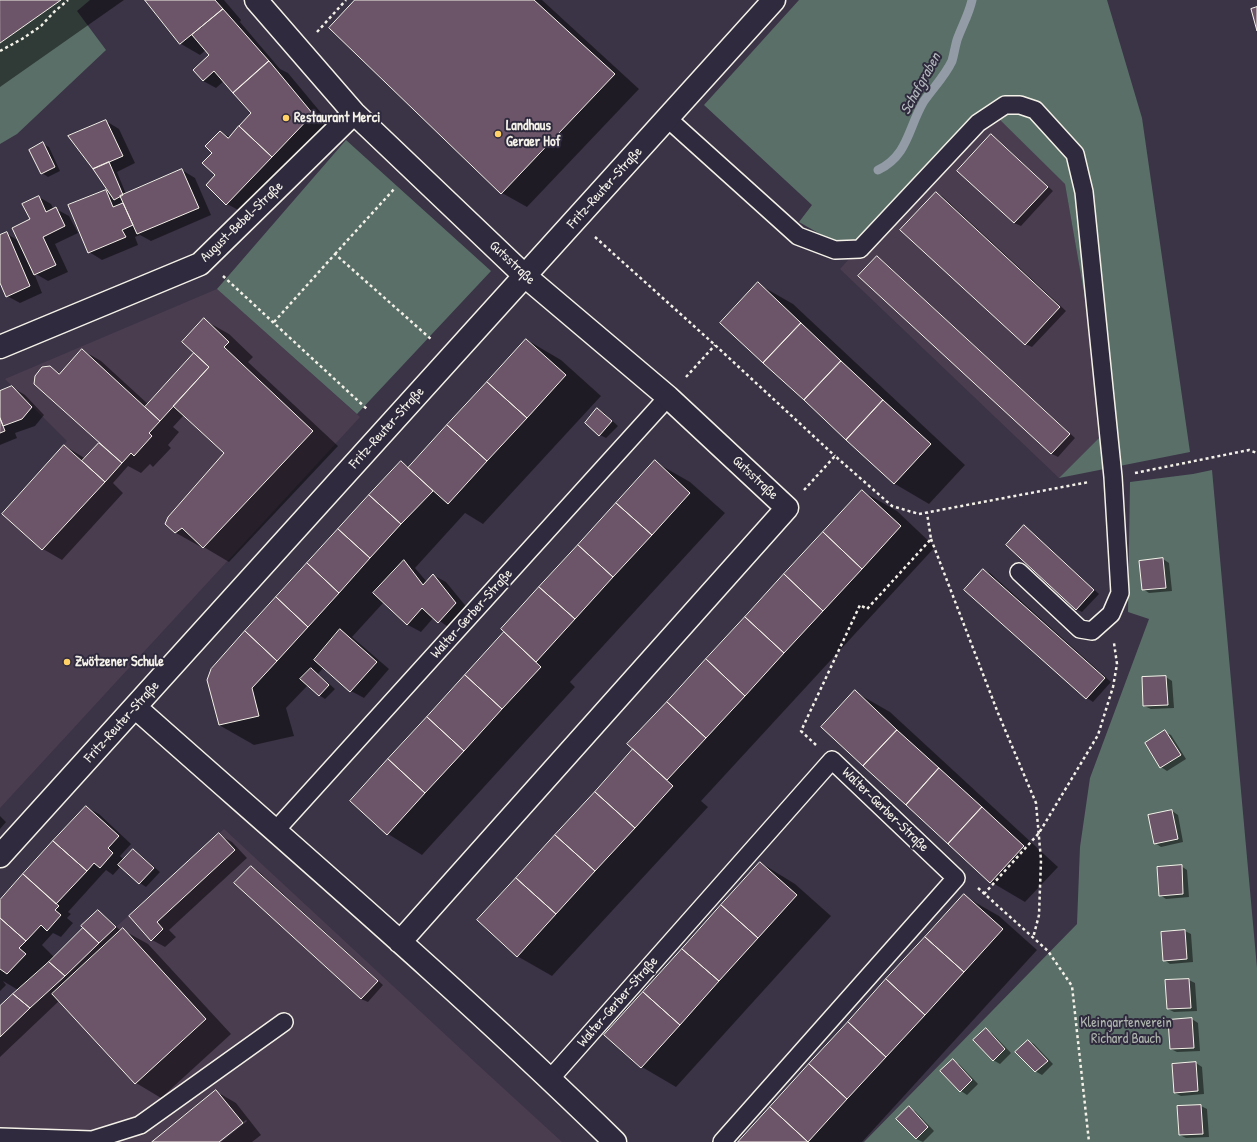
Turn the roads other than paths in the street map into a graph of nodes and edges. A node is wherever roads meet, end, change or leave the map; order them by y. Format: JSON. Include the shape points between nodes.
{"nodes":[{"id":1,"x":256,"y":0,"type":"edge"},
{"id":2,"x":774,"y":0,"type":"edge"},
{"id":3,"x":354,"y":113,"type":"junction"},
{"id":4,"x":667,"y":118,"type":"junction"},
{"id":5,"x":525,"y":276,"type":"junction"},
{"id":6,"x":0,"y":347,"type":"edge"},
{"id":7,"x":668,"y":397,"type":"junction"},
{"id":8,"x":1018,"y":572,"type":"dead end"},
{"id":9,"x":135,"y":707,"type":"junction"},
{"id":10,"x":275,"y":831,"type":"junction"},
{"id":11,"x":0,"y":856,"type":"edge"},
{"id":12,"x":400,"y":942,"type":"junction"},
{"id":13,"x":284,"y":1022,"type":"dead end"},
{"id":14,"x":550,"y":1079,"type":"junction"},
{"id":15,"x":0,"y":1137,"type":"edge"},
{"id":16,"x":615,"y":1142,"type":"edge"},
{"id":17,"x":722,"y":1142,"type":"edge"}],
"edges":[{"from":1,"to":3,"type":"street","name":"Gutsstraße"},
{"from":2,"to":4,"type":"street","name":"Fritz-Reuter-Straße"},
{"from":3,"to":5,"type":"street","name":"Gutsstraße"},
{"from":3,"to":6,"type":"street","name":"August-Bebel-Straße","via":[[200,264]]},
{"from":4,"to":5,"type":"street","name":"Fritz-Reuter-Straße"},
{"from":4,"to":8,"type":"lane","via":[[798,236],[835,250],[860,249],[978,123],[1005,105],[1020,105],[1035,110],[1075,154],[1084,192],[1113,478],[1120,593],[1111,614],[1092,631],[1080,629]]},
{"from":5,"to":7,"type":"street","name":"Gutsstraße"},
{"from":5,"to":9,"type":"street","name":"Fritz-Reuter-Straße"},
{"from":7,"to":10,"type":"lane","name":"Walter-Gerber-Straße"},
{"from":7,"to":12,"type":"street","name":"Gutsstraße","via":[[787,508]]},
{"from":9,"to":10,"type":"street"},
{"from":9,"to":11,"type":"street","name":"Fritz-Reuter-Straße"},
{"from":10,"to":12,"type":"street"},
{"from":12,"to":14,"type":"street"},
{"from":13,"to":15,"type":"lane","via":[[140,1125],[92,1140]]},
{"from":14,"to":16,"type":"street"},
{"from":14,"to":17,"type":"lane","name":"Walter-Gerber-Straße","via":[[832,760],[956,878]]}]}
